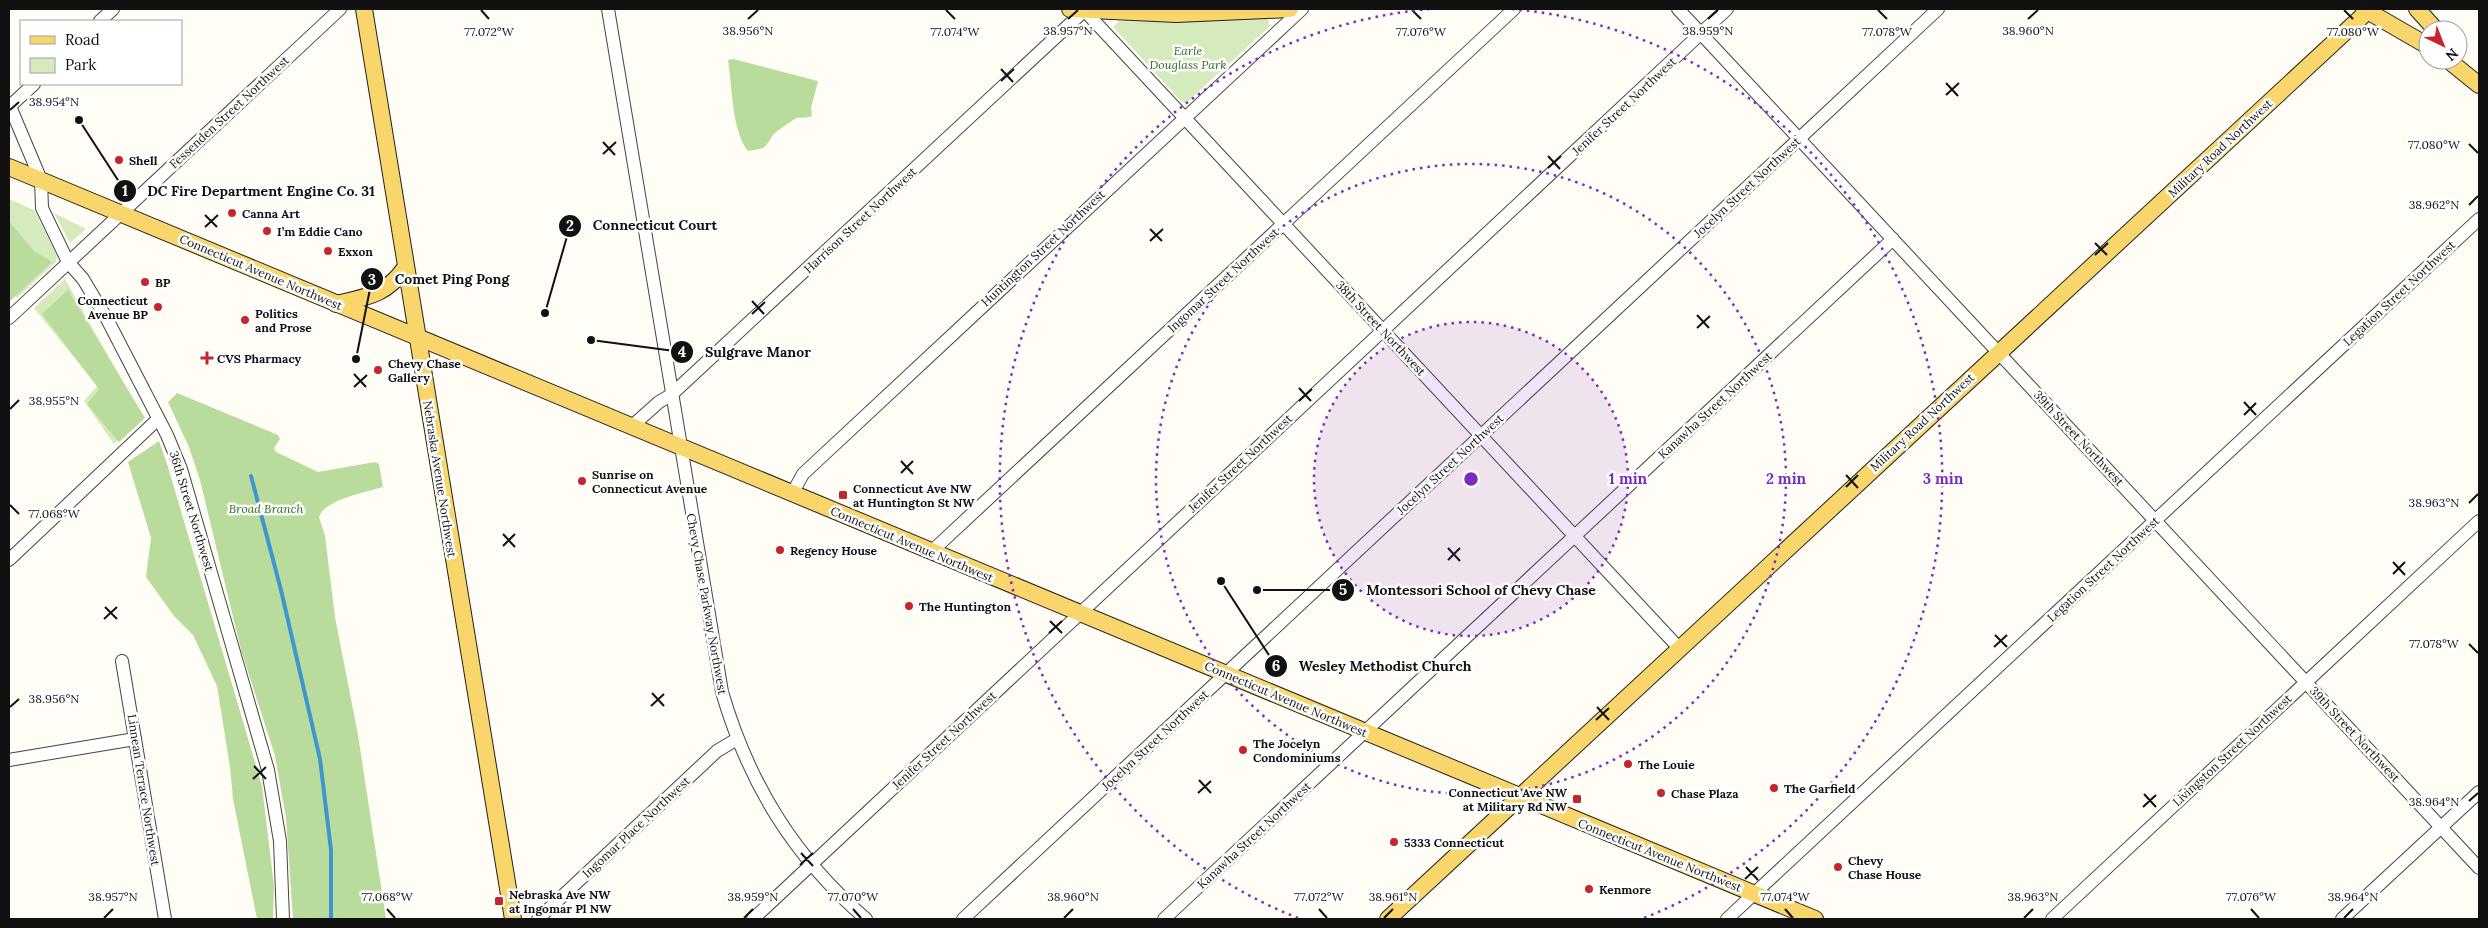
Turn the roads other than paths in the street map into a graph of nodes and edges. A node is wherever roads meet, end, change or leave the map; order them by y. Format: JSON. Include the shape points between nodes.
{"nodes":[{"id":1,"x":113,"y":9,"type":"edge"},
{"id":2,"x":340,"y":9,"type":"edge"},
{"id":3,"x":364,"y":9,"type":"edge"},
{"id":4,"x":608,"y":9,"type":"edge"},
{"id":5,"x":1081,"y":9,"type":"edge"},
{"id":6,"x":1290,"y":9,"type":"edge"},
{"id":7,"x":1302,"y":9,"type":"edge"},
{"id":8,"x":1514,"y":9,"type":"edge"},
{"id":9,"x":1678,"y":9,"type":"edge"},
{"id":10,"x":1728,"y":9,"type":"edge"},
{"id":11,"x":1938,"y":9,"type":"edge"},
{"id":12,"x":2367,"y":9,"type":"edge"},
{"id":13,"x":2417,"y":9,"type":"edge"},
{"id":14,"x":2392,"y":17,"type":"edge"},
{"id":15,"x":101,"y":20,"type":"edge"},
{"id":16,"x":2427,"y":20,"type":"edge"},
{"id":17,"x":1701,"y":33,"type":"junction"},
{"id":18,"x":2418,"y":38,"type":"edge"},
{"id":19,"x":2465,"y":70,"type":"edge"},
{"id":20,"x":33,"y":85,"type":"edge"},
{"id":21,"x":2479,"y":85,"type":"edge"},
{"id":22,"x":9,"y":106,"type":"edge"},
{"id":23,"x":1184,"y":116,"type":"junction"},
{"id":24,"x":1799,"y":139,"type":"junction"},
{"id":25,"x":9,"y":167,"type":"edge"},
{"id":26,"x":41,"y":180,"type":"junction"},
{"id":27,"x":120,"y":213,"type":"junction"},
{"id":28,"x":2479,"y":219,"type":"edge"},
{"id":29,"x":1284,"y":224,"type":"junction"},
{"id":30,"x":1893,"y":239,"type":"junction"},
{"id":31,"x":68,"y":262,"type":"junction"},
{"id":32,"x":405,"y":268,"type":"junction"},
{"id":33,"x":336,"y":304,"type":"junction"},
{"id":34,"x":9,"y":318,"type":"edge"},
{"id":35,"x":1384,"y":331,"type":"junction"},
{"id":36,"x":416,"y":338,"type":"junction"},
{"id":37,"x":1998,"y":352,"type":"junction"},
{"id":38,"x":671,"y":395,"type":"junction"},
{"id":39,"x":158,"y":419,"type":"junction"},
{"id":40,"x":631,"y":427,"type":"junction"},
{"id":41,"x":1481,"y":435,"type":"junction"},
{"id":42,"x":680,"y":447,"type":"junction"},
{"id":43,"x":792,"y":494,"type":"junction"},
{"id":44,"x":2155,"y":520,"type":"junction"},
{"id":45,"x":2479,"y":521,"type":"edge"},
{"id":46,"x":1575,"y":536,"type":"junction"},
{"id":47,"x":931,"y":552,"type":"junction"},
{"id":48,"x":9,"y":560,"type":"edge"},
{"id":49,"x":1079,"y":613,"type":"junction"},
{"id":50,"x":1679,"y":648,"type":"junction"},
{"id":51,"x":122,"y":661,"type":"dead end"},
{"id":52,"x":1225,"y":674,"type":"junction"},
{"id":53,"x":2306,"y":682,"type":"junction"},
{"id":54,"x":1364,"y":732,"type":"junction"},
{"id":55,"x":136,"y":739,"type":"junction"},
{"id":56,"x":737,"y":739,"type":"junction"},
{"id":57,"x":9,"y":760,"type":"edge"},
{"id":58,"x":2479,"y":792,"type":"edge"},
{"id":59,"x":1519,"y":797,"type":"junction"},
{"id":60,"x":2441,"y":827,"type":"junction"},
{"id":61,"x":810,"y":865,"type":"junction"},
{"id":62,"x":2479,"y":868,"type":"edge"},
{"id":63,"x":1754,"y":894,"type":"junction"},
{"id":64,"x":165,"y":919,"type":"edge"},
{"id":65,"x":283,"y":919,"type":"edge"},
{"id":66,"x":513,"y":919,"type":"edge"},
{"id":67,"x":538,"y":919,"type":"edge"},
{"id":68,"x":753,"y":919,"type":"edge"},
{"id":69,"x":866,"y":919,"type":"edge"},
{"id":70,"x":963,"y":919,"type":"edge"},
{"id":71,"x":1164,"y":919,"type":"edge"},
{"id":72,"x":1388,"y":919,"type":"edge"},
{"id":73,"x":1727,"y":919,"type":"edge"},
{"id":74,"x":1815,"y":919,"type":"edge"},
{"id":75,"x":2052,"y":919,"type":"edge"},
{"id":76,"x":2342,"y":919,"type":"edge"}],
"edges":[{"from":1,"to":15,"type":"street"},
{"from":2,"to":27,"type":"street","name":"Fessenden Street Northwest"},
{"from":3,"to":32,"type":"main road","name":"Nebraska Avenue Northwest"},
{"from":4,"to":38,"type":"street","name":"Chevy Chase Parkway Northwest"},
{"from":5,"to":6,"type":"main road","via":[[1176,14]]},
{"from":5,"to":23,"type":"street","name":"38th Street Northwest"},
{"from":5,"to":38,"type":"street","name":"Harrison Street Northwest"},
{"from":7,"to":23,"type":"street","name":"Huntington Street Northwest"},
{"from":8,"to":29,"type":"street","name":"Ingomar Street Northwest"},
{"from":9,"to":17,"type":"street","name":"39th Street Northwest"},
{"from":10,"to":17,"type":"street","name":"Jenifer Street Northwest"},
{"from":11,"to":24,"type":"street","name":"Jocelyn Street Northwest"},
{"from":12,"to":14,"type":"main road"},
{"from":12,"to":37,"type":"main road","name":"Military Road Northwest"},
{"from":13,"to":16,"type":"main road"},
{"from":14,"to":18,"type":"main road"},
{"from":17,"to":24,"type":"street","name":"39th Street Northwest"},
{"from":17,"to":35,"type":"street","name":"Jenifer Street Northwest"},
{"from":19,"to":21,"type":"main road"},
{"from":20,"to":22,"type":"street"},
{"from":22,"to":26,"type":"street","name":"36th Street Northwest"},
{"from":23,"to":29,"type":"street","name":"38th Street Northwest"},
{"from":23,"to":43,"type":"street","name":"Huntington Street Northwest","via":[[803,474]]},
{"from":24,"to":30,"type":"street","name":"39th Street Northwest"},
{"from":24,"to":41,"type":"street","name":"Jocelyn Street Northwest"},
{"from":25,"to":26,"type":"main road","name":"Connecticut Avenue Northwest"},
{"from":26,"to":27,"type":"main road","name":"Connecticut Avenue Northwest"},
{"from":26,"to":31,"type":"street","name":"36th Street Northwest","via":[[42,208]]},
{"from":27,"to":31,"type":"street","name":"Fessenden Street Northwest"},
{"from":27,"to":33,"type":"main road","name":"Connecticut Avenue Northwest"},
{"from":28,"to":44,"type":"street","name":"Legation Street Northwest"},
{"from":29,"to":35,"type":"street","name":"38th Street Northwest"},
{"from":29,"to":47,"type":"street","name":"Ingomar Street Northwest"},
{"from":30,"to":37,"type":"street","name":"39th Street Northwest"},
{"from":30,"to":46,"type":"street","name":"Kanawha Street Northwest"},
{"from":31,"to":34,"type":"street","name":"Fessenden Street Northwest"},
{"from":31,"to":39,"type":"street","name":"36th Street Northwest","via":[[83,279],[106,319]]},
{"from":32,"to":33,"type":"main road","via":[[381,292]]},
{"from":32,"to":36,"type":"main road","name":"Nebraska Avenue Northwest"},
{"from":33,"to":36,"type":"main road","name":"Connecticut Avenue Northwest"},
{"from":35,"to":41,"type":"street","name":"38th Street Northwest"},
{"from":35,"to":49,"type":"street","name":"Jenifer Street Northwest"},
{"from":36,"to":40,"type":"main road","name":"Connecticut Avenue Northwest"},
{"from":36,"to":66,"type":"main road","name":"Nebraska Avenue Northwest"},
{"from":37,"to":44,"type":"street","name":"39th Street Northwest"},
{"from":37,"to":50,"type":"main road","name":"Military Road Northwest"},
{"from":38,"to":40,"type":"street","name":"Harrison Street Northwest"},
{"from":38,"to":42,"type":"street","name":"Chevy Chase Parkway Northwest"},
{"from":39,"to":48,"type":"street"},
{"from":39,"to":65,"type":"street","name":"36th Street Northwest","via":[[181,469],[266,759],[280,842]]},
{"from":40,"to":42,"type":"main road","name":"Connecticut Avenue Northwest"},
{"from":41,"to":46,"type":"street","name":"38th Street Northwest"},
{"from":41,"to":52,"type":"street","name":"Jocelyn Street Northwest"},
{"from":42,"to":43,"type":"main road","name":"Connecticut Avenue Northwest"},
{"from":42,"to":56,"type":"street","name":"Chevy Chase Parkway Northwest","via":[[715,663]]},
{"from":43,"to":47,"type":"main road","name":"Connecticut Avenue Northwest"},
{"from":44,"to":53,"type":"street","name":"39th Street Northwest"},
{"from":44,"to":63,"type":"street","name":"Legation Street Northwest"},
{"from":45,"to":53,"type":"street","name":"Livingston Street Northwest"},
{"from":46,"to":50,"type":"street","name":"38th Street Northwest"},
{"from":46,"to":54,"type":"street","name":"Kanawha Street Northwest"},
{"from":47,"to":49,"type":"main road","name":"Connecticut Avenue Northwest"},
{"from":49,"to":52,"type":"main road","name":"Connecticut Avenue Northwest"},
{"from":49,"to":61,"type":"street","name":"Jenifer Street Northwest"},
{"from":50,"to":59,"type":"main road","name":"Military Road Northwest"},
{"from":51,"to":55,"type":"street","name":"Linnean Terrace Northwest"},
{"from":52,"to":54,"type":"main road","name":"Connecticut Avenue Northwest"},
{"from":52,"to":70,"type":"street","name":"Jocelyn Street Northwest"},
{"from":53,"to":60,"type":"street","name":"39th Street Northwest"},
{"from":53,"to":75,"type":"street","name":"Livingston Street Northwest"},
{"from":54,"to":59,"type":"main road","name":"Connecticut Avenue Northwest"},
{"from":54,"to":71,"type":"street","name":"Kanawha Street Northwest"},
{"from":55,"to":57,"type":"street"},
{"from":55,"to":64,"type":"street","name":"Linnean Terrace Northwest"},
{"from":56,"to":61,"type":"street","name":"Chevy Chase Parkway Northwest","via":[[768,804]]},
{"from":56,"to":67,"type":"street","name":"Ingomar Place Northwest","via":[[717,751]]},
{"from":58,"to":60,"type":"street"},
{"from":59,"to":63,"type":"main road","name":"Connecticut Avenue Northwest"},
{"from":59,"to":72,"type":"main road","name":"Military Road Northwest"},
{"from":60,"to":62,"type":"street","name":"39th Street Northwest"},
{"from":60,"to":76,"type":"street"},
{"from":61,"to":68,"type":"street","name":"Jenifer Street Northwest"},
{"from":61,"to":69,"type":"street","name":"Chevy Chase Parkway Northwest"},
{"from":63,"to":73,"type":"street","name":"Legation Street Northwest"},
{"from":63,"to":74,"type":"main road","name":"Connecticut Avenue Northwest"}]}
